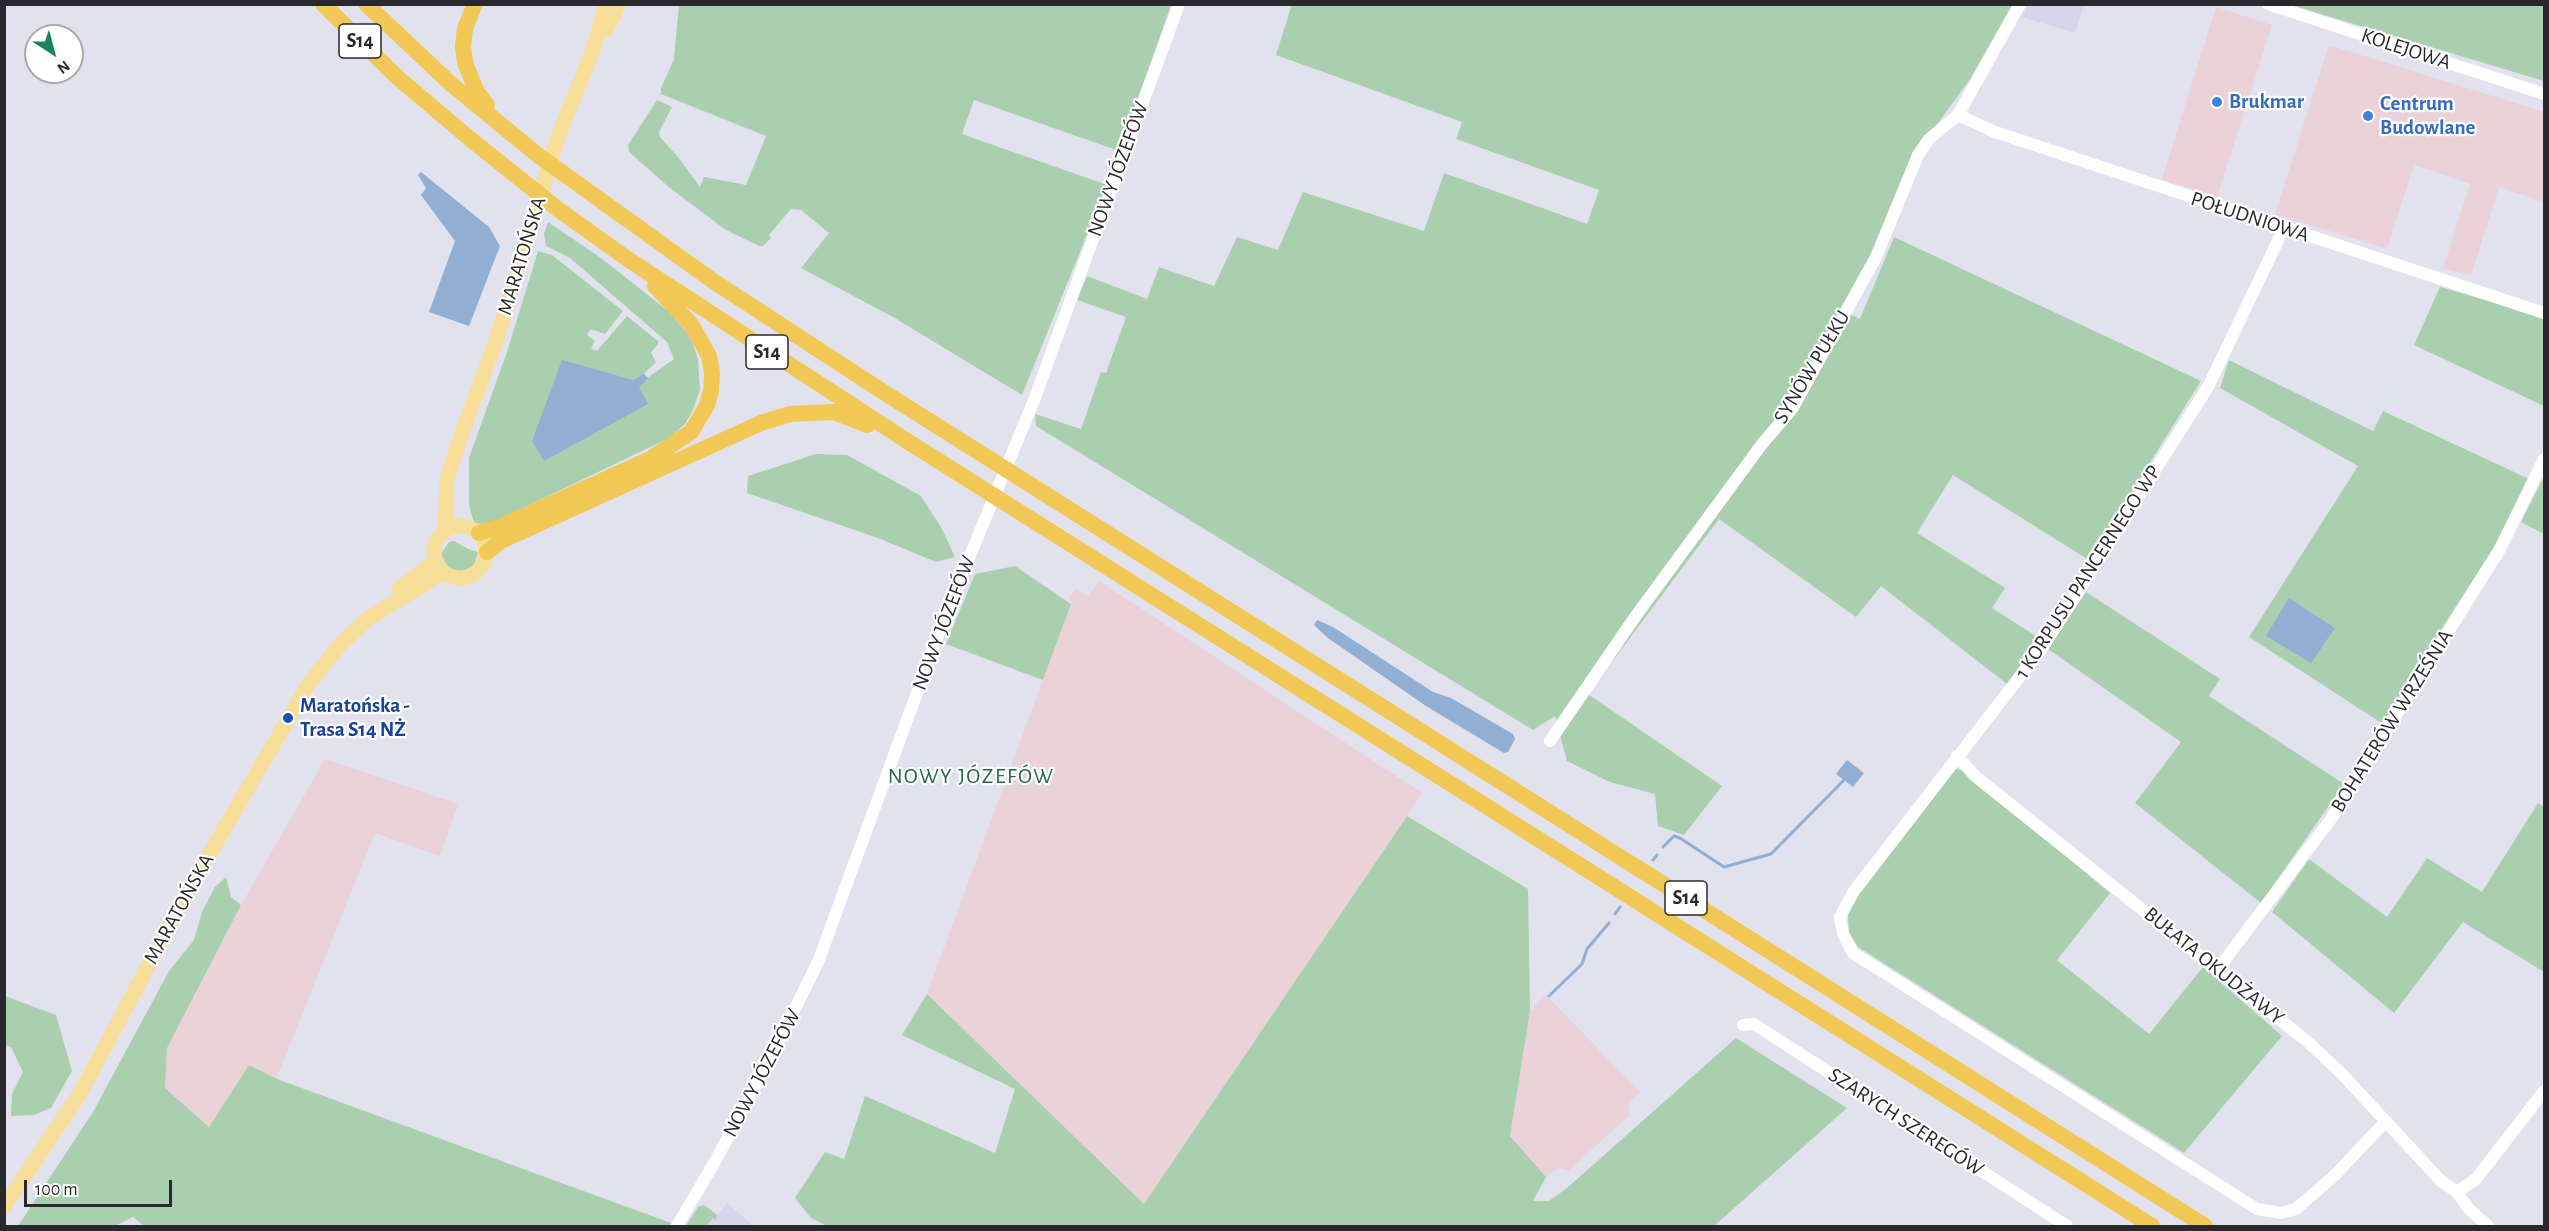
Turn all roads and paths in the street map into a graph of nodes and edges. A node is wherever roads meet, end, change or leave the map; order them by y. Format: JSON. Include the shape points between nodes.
{"nodes":[{"id":1,"x":323,"y":4,"type":"edge"},
{"id":2,"x":366,"y":4,"type":"edge"},
{"id":3,"x":476,"y":4,"type":"edge"},
{"id":4,"x":606,"y":4,"type":"edge"},
{"id":5,"x":619,"y":4,"type":"edge"},
{"id":6,"x":1179,"y":4,"type":"edge"},
{"id":7,"x":2020,"y":4,"type":"edge"},
{"id":8,"x":2268,"y":4,"type":"edge"},
{"id":9,"x":593,"y":50,"type":"junction"},
{"id":10,"x":2544,"y":94,"type":"edge"},
{"id":11,"x":1958,"y":115,"type":"junction"},
{"id":12,"x":501,"y":125,"type":"junction"},
{"id":13,"x":2284,"y":228,"type":"junction"},
{"id":14,"x":629,"y":260,"type":"junction"},
{"id":15,"x":2544,"y":313,"type":"edge"},
{"id":16,"x":907,"y":441,"type":"junction"},
{"id":17,"x":2544,"y":459,"type":"edge"},
{"id":18,"x":453,"y":463,"type":"junction"},
{"id":19,"x":471,"y":530,"type":"junction"},
{"id":20,"x":445,"y":531,"type":"junction"},
{"id":21,"x":487,"y":552,"type":"junction"},
{"id":22,"x":435,"y":559,"type":"junction"},
{"id":23,"x":445,"y":574,"type":"junction"},
{"id":24,"x":366,"y":620,"type":"junction"},
{"id":25,"x":1550,"y":741,"type":"dead end"},
{"id":26,"x":1957,"y":756,"type":"junction"},
{"id":27,"x":2218,"y":969,"type":"junction"},
{"id":28,"x":1743,"y":1025,"type":"dead end"},
{"id":29,"x":2544,"y":1092,"type":"edge"},
{"id":30,"x":2385,"y":1122,"type":"junction"},
{"id":31,"x":2457,"y":1192,"type":"junction"},
{"id":32,"x":4,"y":1207,"type":"edge"},
{"id":33,"x":677,"y":1227,"type":"edge"},
{"id":34,"x":2067,"y":1227,"type":"edge"},
{"id":35,"x":2152,"y":1227,"type":"edge"},
{"id":36,"x":2205,"y":1227,"type":"edge"},
{"id":37,"x":2488,"y":1227,"type":"edge"}],
"edges":[{"from":1,"to":14,"type":"highway","number":"S14","via":[[397,76],[529,188]]},
{"from":2,"to":12,"type":"highway","number":"S14"},
{"from":3,"to":12,"type":"highway","via":[[465,28],[465,63],[477,92]]},
{"from":4,"to":9,"type":"main road","name":"MARATOŃSKA"},
{"from":5,"to":9,"type":"main road","name":"MARATOŃSKA"},
{"from":6,"to":33,"type":"street","name":"NOWY JÓZEFÓW","via":[[1034,400],[946,614],[818,962],[765,1069]]},
{"from":7,"to":11,"type":"street","name":"SYNÓW PUŁKU"},
{"from":8,"to":10,"type":"street","name":"KOLEJOWA"},
{"from":9,"to":18,"type":"main road","name":"MARATOŃSKA","via":[[558,137],[497,338]]},
{"from":11,"to":13,"type":"street","name":"POŁUDNIOWA","via":[[1995,132]]},
{"from":11,"to":25,"type":"street","name":"SYNÓW PUŁKU","via":[[1929,139],[1918,155],[1876,257],[1792,409],[1635,616]]},
{"from":12,"to":36,"type":"highway","number":"S14","via":[[569,179],[713,281]]},
{"from":13,"to":15,"type":"street","name":"POŁUDNIOWA"},
{"from":13,"to":26,"type":"street","name":"1 KORPUSU PANCERNEGO WP","via":[[2208,387],[2042,648]]},
{"from":14,"to":16,"type":"highway","number":"S14"},
{"from":14,"to":19,"type":"highway","via":[[691,324],[705,348],[712,373],[711,392],[701,418],[691,432],[650,459],[502,526]]},
{"from":16,"to":21,"type":"highway","via":[[834,412],[790,414],[726,438],[501,541]]},
{"from":16,"to":35,"type":"highway","number":"S14"},
{"from":17,"to":27,"type":"street","name":"BOHATERÓW WRZEŚNIA","via":[[2500,549],[2331,819]]},
{"from":18,"to":19,"type":"main road","name":"MARATOŃSKA","via":[[456,513]]},
{"from":18,"to":20,"type":"main road","name":"MARATOŃSKA","via":[[446,487]]},
{"from":19,"to":20,"type":"main road","via":[[451,527]]},
{"from":19,"to":21,"type":"main road"},
{"from":20,"to":22,"type":"main road","via":[[435,544]]},
{"from":21,"to":23,"type":"main road","via":[[476,574],[459,579]]},
{"from":22,"to":23,"type":"main road"},
{"from":22,"to":24,"type":"main road","name":"MARATOŃSKA","via":[[376,607]]},
{"from":23,"to":24,"type":"main road","name":"MARATOŃSKA"},
{"from":24,"to":32,"type":"main road","name":"MARATOŃSKA","via":[[328,658],[303,693],[181,904],[84,1086]]},
{"from":26,"to":27,"type":"street","name":"BUŁATA OKUDŻAWY","via":[[1975,776]]},
{"from":26,"to":30,"type":"street","name":"1 KORPUSU PANCERNEGO WP","via":[[1854,891],[1840,917],[1853,953],[2257,1209],[2281,1213],[2296,1209]]},
{"from":27,"to":30,"type":"street","name":"BUŁATA OKUDŻAWY","via":[[2308,1042]]},
{"from":28,"to":34,"type":"street","name":"SZARYCH SZEREGÓW","via":[[1754,1024]]},
{"from":29,"to":31,"type":"street","via":[[2476,1179]]},
{"from":30,"to":31,"type":"street","name":"BUŁATA OKUDŻAWY"},
{"from":31,"to":37,"type":"street","name":"BUŁATA OKUDŻAWY"}]}
